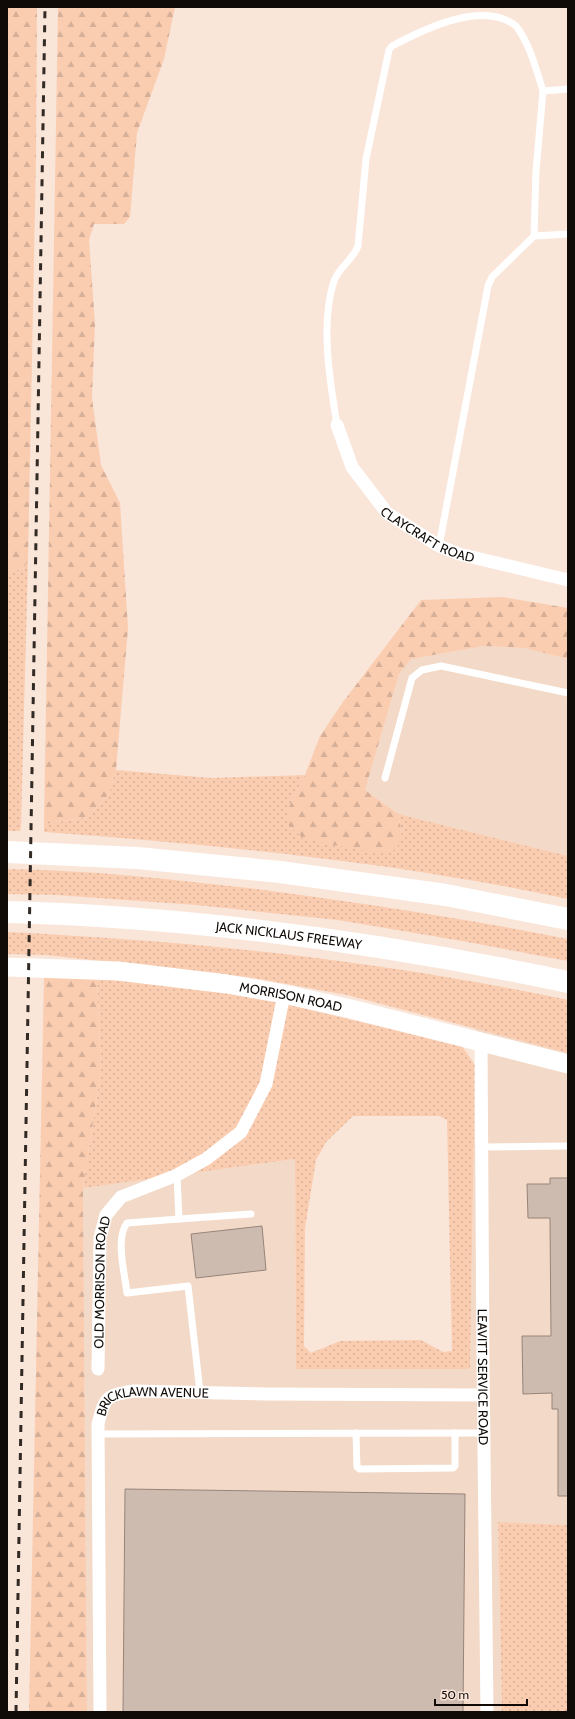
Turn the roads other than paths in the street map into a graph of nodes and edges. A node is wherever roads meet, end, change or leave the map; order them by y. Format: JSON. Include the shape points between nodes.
{"nodes":[{"id":1,"x":568,"y":89,"type":"edge"},
{"id":2,"x":543,"y":91,"type":"junction"},
{"id":3,"x":568,"y":234,"type":"edge"},
{"id":4,"x":534,"y":236,"type":"junction"},
{"id":5,"x":337,"y":425,"type":"joint"},
{"id":6,"x":439,"y":546,"type":"junction"},
{"id":7,"x":568,"y":580,"type":"edge"},
{"id":8,"x":568,"y":693,"type":"edge"},
{"id":9,"x":386,"y":778,"type":"dead end"},
{"id":10,"x":7,"y":852,"type":"edge"},
{"id":11,"x":7,"y":912,"type":"edge"},
{"id":12,"x":568,"y":919,"type":"edge"},
{"id":13,"x":7,"y":967,"type":"edge"},
{"id":14,"x":568,"y":982,"type":"edge"},
{"id":15,"x":284,"y":994,"type":"junction"},
{"id":16,"x":481,"y":1042,"type":"junction"},
{"id":17,"x":568,"y":1064,"type":"edge"},
{"id":18,"x":568,"y":1146,"type":"edge"},
{"id":19,"x":482,"y":1147,"type":"junction"},
{"id":20,"x":177,"y":1175,"type":"junction"},
{"id":21,"x":251,"y":1214,"type":"dead end"},
{"id":22,"x":179,"y":1219,"type":"junction"},
{"id":23,"x":98,"y":1369,"type":"dead end"},
{"id":24,"x":200,"y":1392,"type":"junction"},
{"id":25,"x":483,"y":1395,"type":"junction"},
{"id":26,"x":356,"y":1433,"type":"junction"},
{"id":27,"x":455,"y":1433,"type":"junction"},
{"id":28,"x":484,"y":1433,"type":"junction"},
{"id":29,"x":98,"y":1434,"type":"junction"},
{"id":30,"x":100,"y":1712,"type":"edge"},
{"id":31,"x":487,"y":1712,"type":"edge"}],
"edges":[{"from":1,"to":2,"type":"lane"},
{"from":2,"to":4,"type":"lane","via":[[536,171]]},
{"from":2,"to":5,"type":"lane","via":[[517,27],[509,18],[487,9],[454,14],[392,46],[389,50],[366,159],[358,246],[355,254],[338,273],[330,296],[330,378]]},
{"from":3,"to":4,"type":"lane"},
{"from":4,"to":6,"type":"lane","via":[[492,277],[488,286]]},
{"from":5,"to":6,"type":"street","name":"CLAYCRAFT ROAD","via":[[352,467],[386,513]]},
{"from":6,"to":7,"type":"street","name":"CLAYCRAFT ROAD","via":[[459,554]]},
{"from":8,"to":9,"type":"lane","via":[[442,666],[422,670],[412,678]]},
{"from":10,"to":12,"type":"highway","via":[[137,858],[280,872],[446,895]]},
{"from":11,"to":14,"type":"highway","name":"JACK NICKLAUS FREEWAY","via":[[128,918],[291,934],[407,951]]},
{"from":13,"to":15,"type":"street","name":"MORRISON ROAD","via":[[118,971],[227,984]]},
{"from":15,"to":16,"type":"street","name":"MORRISON ROAD"},
{"from":15,"to":20,"type":"street","name":"OLD MORRISON ROAD","via":[[266,1084],[241,1132],[206,1159]]},
{"from":16,"to":17,"type":"street","name":"MORRISON ROAD"},
{"from":16,"to":19,"type":"street","name":"LEAVITT SERVICE ROAD"},
{"from":18,"to":19,"type":"lane"},
{"from":19,"to":25,"type":"street","name":"LEAVITT SERVICE ROAD"},
{"from":20,"to":22,"type":"lane"},
{"from":20,"to":23,"type":"street","name":"OLD MORRISON ROAD","via":[[121,1197],[106,1215],[100,1238]]},
{"from":21,"to":22,"type":"lane"},
{"from":22,"to":24,"type":"lane","via":[[128,1223],[124,1227],[122,1241],[127,1293],[188,1286]]},
{"from":24,"to":25,"type":"street","name":"BRICKLAWN AVENUE"},
{"from":24,"to":29,"type":"street","name":"BRICKLAWN AVENUE","via":[[115,1393],[104,1402]]},
{"from":25,"to":28,"type":"street","name":"LEAVITT SERVICE ROAD"},
{"from":26,"to":27,"type":"lane"},
{"from":26,"to":27,"type":"lane","via":[[357,1466],[360,1469],[453,1468]]},
{"from":26,"to":29,"type":"lane"},
{"from":27,"to":28,"type":"lane"},
{"from":28,"to":31,"type":"street","name":"LEAVITT SERVICE ROAD"},
{"from":29,"to":30,"type":"street","name":"BRICKLAWN AVENUE"}]}
